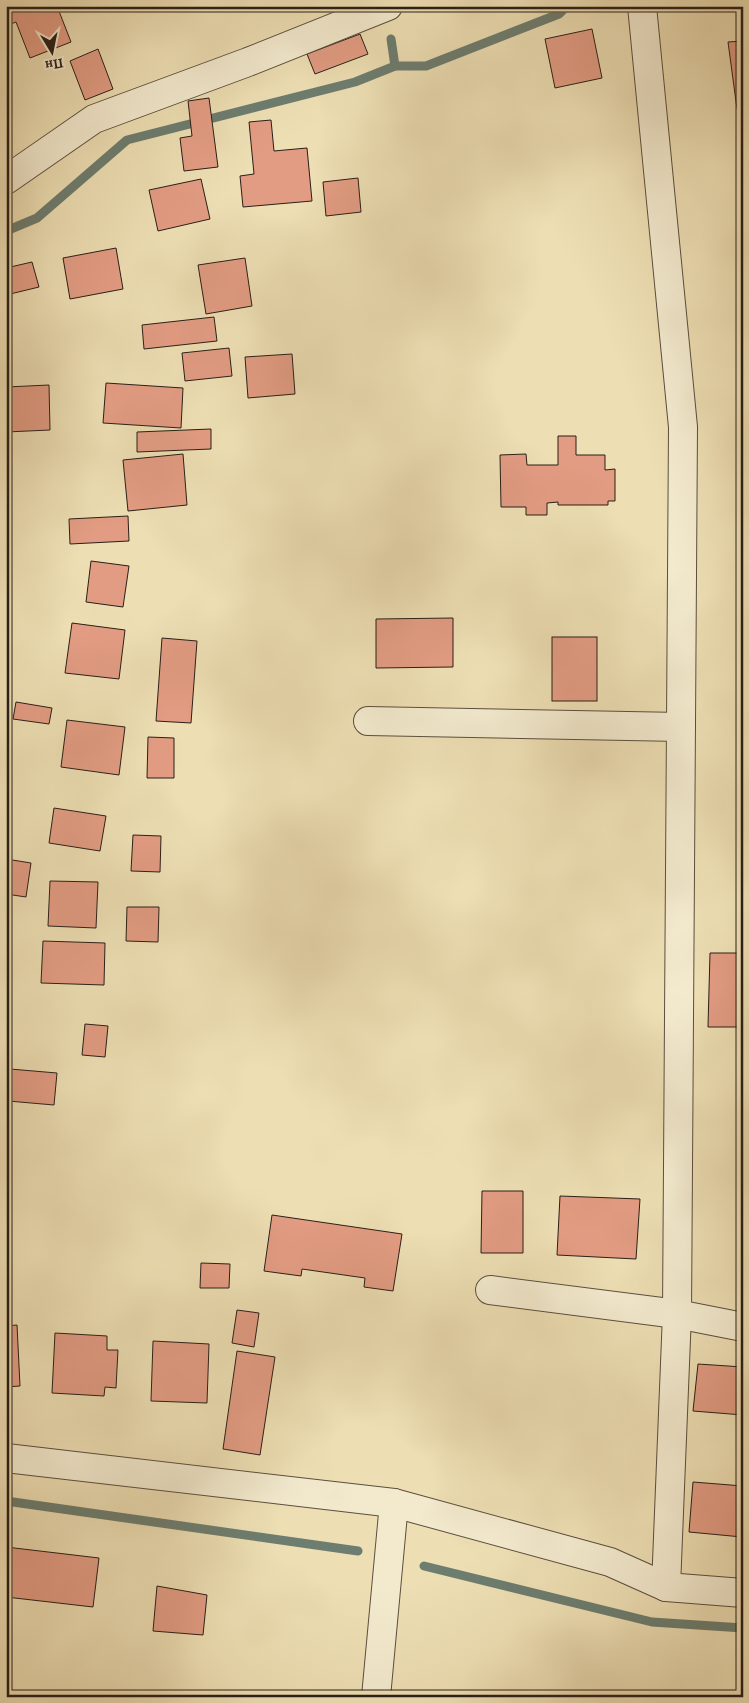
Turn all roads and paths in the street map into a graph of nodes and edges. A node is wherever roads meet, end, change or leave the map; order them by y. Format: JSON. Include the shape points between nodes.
{"nodes":[{"id":1,"x":388,"y":6,"type":"edge"},
{"id":2,"x":642,"y":6,"type":"edge"},
{"id":3,"x":6,"y":180,"type":"edge"},
{"id":4,"x":368,"y":721,"type":"dead end"},
{"id":5,"x":681,"y":727,"type":"junction"},
{"id":6,"x":490,"y":1290,"type":"dead end"},
{"id":7,"x":677,"y":1314,"type":"junction"},
{"id":8,"x":743,"y":1326,"type":"edge"},
{"id":9,"x":6,"y":1458,"type":"edge"},
{"id":10,"x":394,"y":1503,"type":"junction"},
{"id":11,"x":666,"y":1588,"type":"junction"},
{"id":12,"x":743,"y":1593,"type":"edge"},
{"id":13,"x":376,"y":1697,"type":"edge"}],
"edges":[{"from":1,"to":3,"type":"street","via":[[94,119]]},
{"from":2,"to":5,"type":"street","via":[[683,427]]},
{"from":4,"to":5,"type":"street"},
{"from":5,"to":7,"type":"street"},
{"from":6,"to":7,"type":"street"},
{"from":7,"to":8,"type":"street"},
{"from":7,"to":11,"type":"street"},
{"from":9,"to":10,"type":"street"},
{"from":10,"to":11,"type":"street","via":[[610,1562]]},
{"from":10,"to":13,"type":"street"},
{"from":11,"to":12,"type":"street"}]}
